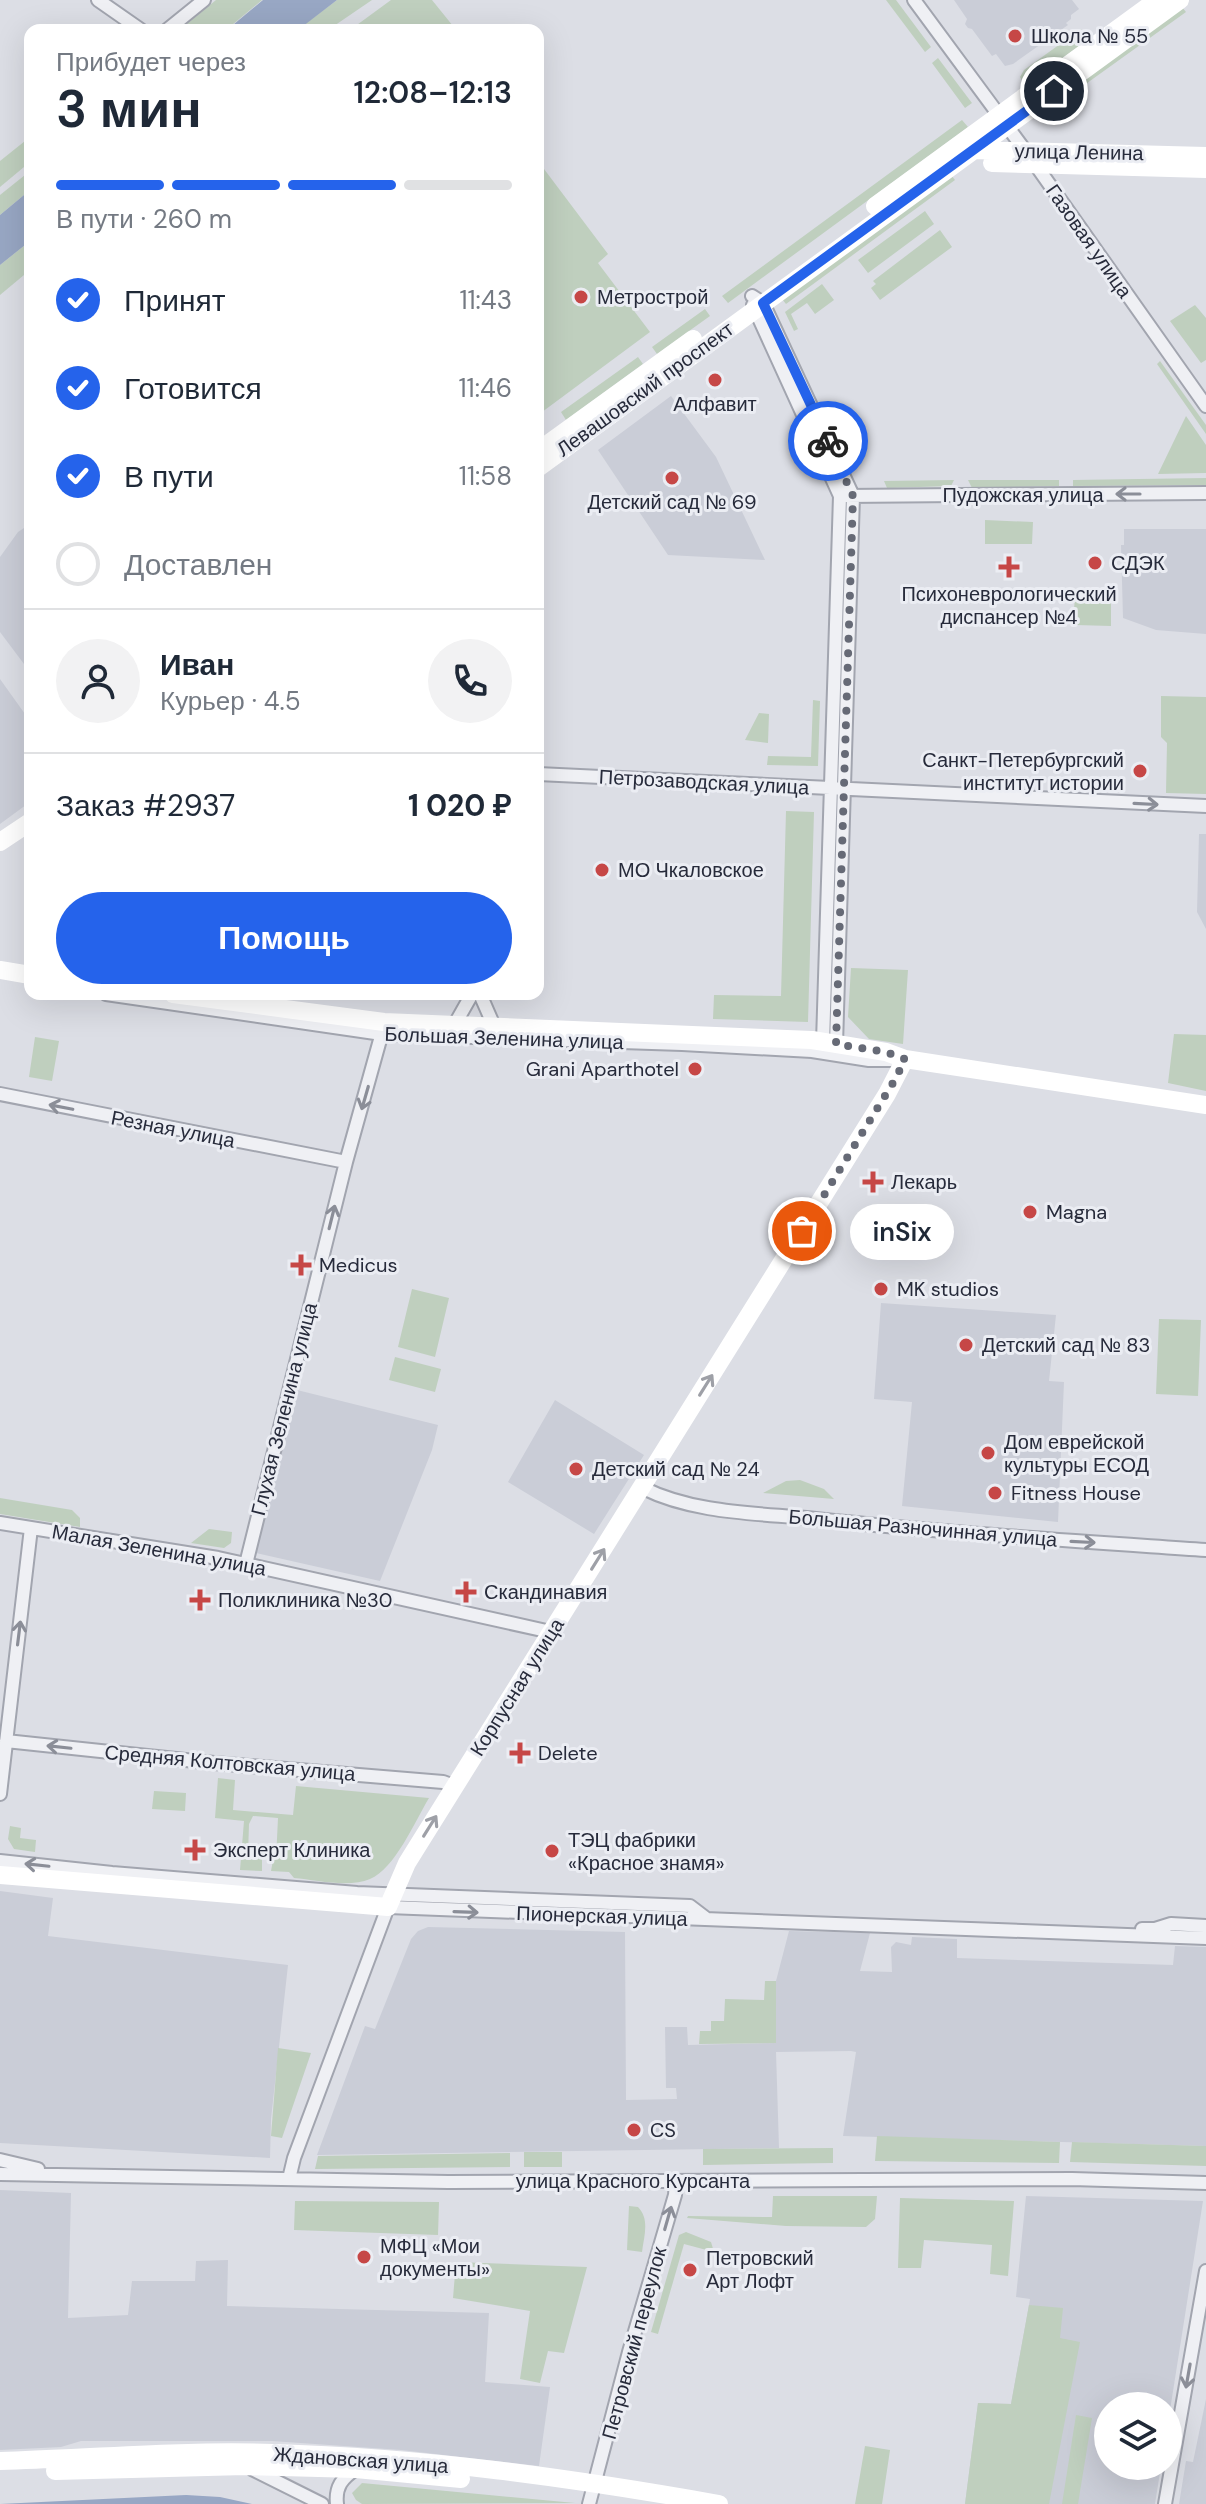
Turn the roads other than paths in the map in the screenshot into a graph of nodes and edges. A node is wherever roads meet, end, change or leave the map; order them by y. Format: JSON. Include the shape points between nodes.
{"nodes":[{"id":1,"x":98,"y":0,"type":"edge"},
{"id":2,"x":204,"y":0,"type":"edge"},
{"id":3,"x":914,"y":0,"type":"edge"},
{"id":4,"x":1157,"y":0,"type":"edge"},
{"id":5,"x":1180,"y":0,"type":"edge"},
{"id":6,"x":132,"y":24,"type":"edge"},
{"id":7,"x":174,"y":24,"type":"edge"},
{"id":8,"x":1003,"y":121,"type":"junction"},
{"id":9,"x":973,"y":150,"type":"junction"},
{"id":10,"x":955,"y":156,"type":"junction"},
{"id":11,"x":1206,"y":156,"type":"edge"},
{"id":12,"x":1030,"y":157,"type":"junction"},
{"id":13,"x":1206,"y":169,"type":"edge"},
{"id":14,"x":756,"y":303,"type":"junction"},
{"id":15,"x":1206,"y":406,"type":"edge"},
{"id":16,"x":544,"y":447,"type":"edge"},
{"id":17,"x":544,"y":463,"type":"edge"},
{"id":18,"x":1206,"y":493,"type":"edge"},
{"id":19,"x":847,"y":496,"type":"junction"},
{"id":20,"x":544,"y":774,"type":"edge"},
{"id":21,"x":838,"y":788,"type":"junction"},
{"id":22,"x":1206,"y":806,"type":"edge"},
{"id":23,"x":24,"y":826,"type":"edge"},
{"id":24,"x":24,"y":841,"type":"edge"},
{"id":25,"x":0,"y":842,"type":"edge"},
{"id":26,"x":0,"y":856,"type":"edge"},
{"id":27,"x":0,"y":970,"type":"edge"},
{"id":28,"x":24,"y":974,"type":"edge"},
{"id":29,"x":0,"y":979,"type":"edge"},
{"id":30,"x":24,"y":982,"type":"edge"},
{"id":31,"x":155,"y":1000,"type":"edge"},
{"id":32,"x":210,"y":1000,"type":"edge"},
{"id":33,"x":469,"y":1000,"type":"edge"},
{"id":34,"x":483,"y":1000,"type":"edge"},
{"id":35,"x":455,"y":1024,"type":"junction"},
{"id":36,"x":494,"y":1026,"type":"junction"},
{"id":37,"x":383,"y":1028,"type":"junction"},
{"id":38,"x":830,"y":1043,"type":"junction"},
{"id":39,"x":905,"y":1059,"type":"junction"},
{"id":40,"x":0,"y":1094,"type":"edge"},
{"id":41,"x":1206,"y":1105,"type":"edge"},
{"id":42,"x":346,"y":1162,"type":"junction"},
{"id":43,"x":643,"y":1488,"type":"junction"},
{"id":44,"x":0,"y":1523,"type":"edge"},
{"id":45,"x":31,"y":1528,"type":"junction"},
{"id":46,"x":1206,"y":1550,"type":"edge"},
{"id":47,"x":246,"y":1564,"type":"junction"},
{"id":48,"x":551,"y":1632,"type":"junction"},
{"id":49,"x":6,"y":1741,"type":"junction"},
{"id":50,"x":454,"y":1786,"type":"junction"},
{"id":51,"x":0,"y":1794,"type":"edge"},
{"id":52,"x":0,"y":1861,"type":"edge"},
{"id":53,"x":0,"y":1875,"type":"edge"},
{"id":54,"x":391,"y":1901,"type":"junction"},
{"id":55,"x":709,"y":1920,"type":"junction"},
{"id":56,"x":1206,"y":1926,"type":"edge"},
{"id":57,"x":1099,"y":1935,"type":"junction"},
{"id":58,"x":1206,"y":1938,"type":"edge"},
{"id":59,"x":0,"y":2160,"type":"edge"},
{"id":60,"x":0,"y":2174,"type":"edge"},
{"id":61,"x":61,"y":2174,"type":"junction"},
{"id":62,"x":289,"y":2179,"type":"junction"},
{"id":63,"x":676,"y":2181,"type":"junction"},
{"id":64,"x":1206,"y":2183,"type":"edge"},
{"id":65,"x":1206,"y":2271,"type":"edge"},
{"id":66,"x":0,"y":2461,"type":"edge"},
{"id":67,"x":245,"y":2466,"type":"junction"},
{"id":68,"x":356,"y":2469,"type":"junction"},
{"id":69,"x":0,"y":2473,"type":"edge"},
{"id":70,"x":593,"y":2493,"type":"edge"},
{"id":71,"x":322,"y":2504,"type":"edge"},
{"id":72,"x":337,"y":2504,"type":"edge"},
{"id":73,"x":661,"y":2504,"type":"edge"},
{"id":74,"x":719,"y":2504,"type":"edge"},
{"id":75,"x":1165,"y":2504,"type":"edge"}],
"edges":[{"from":1,"to":6,"type":"street"},
{"from":2,"to":7,"type":"street"},
{"from":3,"to":8,"type":"street","name":"Газовая улица"},
{"from":4,"to":8,"type":"main road","name":"Левашовский проспект"},
{"from":5,"to":8,"type":"main road","name":"Левашовский проспект"},
{"from":8,"to":9,"type":"main road","name":"Левашовский проспект"},
{"from":8,"to":10,"type":"main road","name":"Левашовский проспект"},
{"from":8,"to":12,"type":"street","name":"Газовая улица"},
{"from":9,"to":10,"type":"main road","name":"улица Ленина"},
{"from":9,"to":12,"type":"main road","name":"улица Ленина"},
{"from":10,"to":12,"type":"main road","name":"улица Ленина"},
{"from":10,"to":14,"type":"main road","name":"Левашовский проспект"},
{"from":11,"to":12,"type":"main road","name":"улица Ленина"},
{"from":12,"to":13,"type":"main road","name":"улица Ленина"},
{"from":12,"to":15,"type":"street","name":"Газовая улица"},
{"from":14,"to":16,"type":"main road","name":"Левашовский проспект"},
{"from":14,"to":17,"type":"main road","name":"Левашовский проспект"},
{"from":14,"to":19,"type":"street"},
{"from":18,"to":19,"type":"street","name":"Пудожская улица","one_way":true},
{"from":19,"to":21,"type":"street"},
{"from":20,"to":21,"type":"street","name":"Петрозаводская улица"},
{"from":21,"to":22,"type":"street","name":"Петрозаводская улица","one_way":true},
{"from":21,"to":38,"type":"street"},
{"from":23,"to":25,"type":"main road"},
{"from":24,"to":26,"type":"main road"},
{"from":27,"to":28,"type":"main road"},
{"from":29,"to":30,"type":"street"},
{"from":31,"to":37,"type":"street","name":"Большая Зеленина улица"},
{"from":32,"to":37,"type":"main road","name":"Большая Зеленина улица"},
{"from":33,"to":35,"type":"street"},
{"from":34,"to":36,"type":"street"},
{"from":35,"to":36,"type":"main road","name":"Большая Зеленина улица"},
{"from":35,"to":37,"type":"main road","name":"Большая Зеленина улица"},
{"from":36,"to":38,"type":"main road","name":"Большая Зеленина улица"},
{"from":37,"to":39,"type":"street","name":"Большая Зеленина улица"},
{"from":37,"to":42,"type":"street","name":"Глухая Зеленина улица","one_way":true},
{"from":38,"to":39,"type":"main road","name":"Большая Зеленина улица"},
{"from":39,"to":41,"type":"main road","name":"Большая Зеленина улица"},
{"from":43,"to":39,"type":"main road","name":"Корпусная улица","one_way":true},
{"from":42,"to":40,"type":"street","name":"Резная улица","one_way":true},
{"from":47,"to":42,"type":"street","name":"Глухая Зеленина улица","one_way":true},
{"from":43,"to":46,"type":"street","name":"Большая Разночинная улица","one_way":true,"via":[[677,1502],[894,1526]]},
{"from":48,"to":43,"type":"main road","name":"Корпусная улица","one_way":true},
{"from":44,"to":45,"type":"street","name":"Малая Зеленина улица"},
{"from":45,"to":47,"type":"street","name":"Малая Зеленина улица"},
{"from":49,"to":45,"type":"street","one_way":true},
{"from":47,"to":48,"type":"street","name":"Малая Зеленина улица"},
{"from":48,"to":50,"type":"main road","name":"Корпусная улица"},
{"from":50,"to":49,"type":"street","name":"Средняя Колтовская улица","one_way":true},
{"from":49,"to":51,"type":"street"},
{"from":54,"to":50,"type":"main road","name":"Корпусная улица","one_way":true,"via":[[407,1863]]},
{"from":54,"to":52,"type":"street","name":"Пионерская улица","one_way":true},
{"from":53,"to":54,"type":"main road","name":"Пионерская улица"},
{"from":54,"to":55,"type":"street","name":"Пионерская улица","one_way":true},
{"from":54,"to":55,"type":"street","name":"Пионерская улица","via":[[690,1906]]},
{"from":54,"to":62,"type":"street","name":"Корпусная улица"},
{"from":55,"to":57,"type":"street","name":"Пионерская улица"},
{"from":56,"to":57,"type":"street","via":[[1120,1928]]},
{"from":57,"to":58,"type":"street","name":"Пионерская улица"},
{"from":59,"to":61,"type":"street","name":"улица Красного Курсанта"},
{"from":60,"to":61,"type":"street","name":"улица Красного Курсанта"},
{"from":61,"to":62,"type":"street","name":"улица Красного Курсанта"},
{"from":62,"to":63,"type":"street","name":"улица Красного Курсанта"},
{"from":63,"to":64,"type":"street","name":"улица Красного Курсанта"},
{"from":70,"to":63,"type":"street","name":"Петровский переулок","one_way":true},
{"from":65,"to":75,"type":"street","one_way":true},
{"from":66,"to":70,"type":"main road","name":"Ждановская улица","via":[[272,2453],[351,2456]]},
{"from":67,"to":68,"type":"main road","name":"Ждановская улица"},
{"from":67,"to":69,"type":"main road","name":"Ждановская улица"},
{"from":67,"to":71,"type":"street"},
{"from":68,"to":70,"type":"main road","name":"Ждановская улица"},
{"from":68,"to":72,"type":"street","via":[[340,2484]]},
{"from":70,"to":73,"type":"main road","name":"Ждановская улица"},
{"from":70,"to":74,"type":"main road","name":"Ждановская улица"}]}
